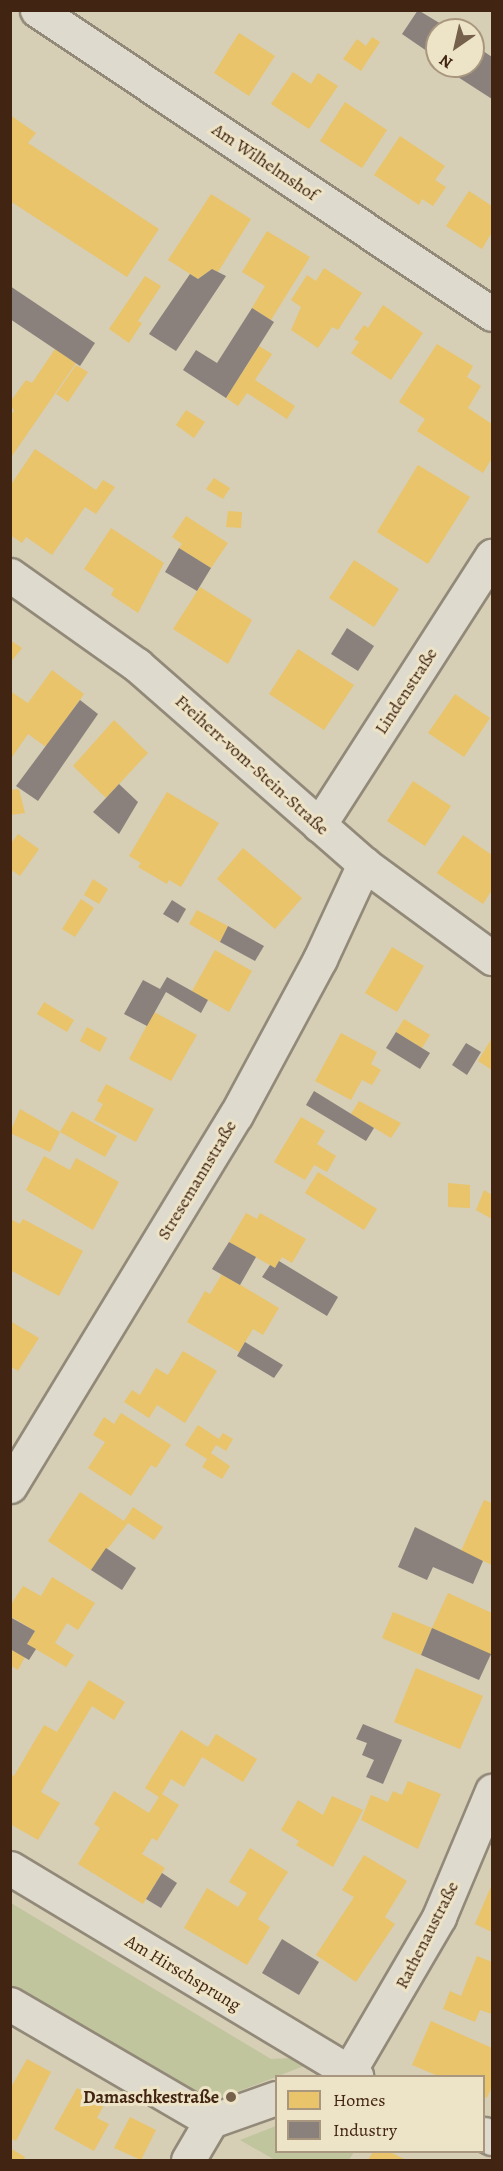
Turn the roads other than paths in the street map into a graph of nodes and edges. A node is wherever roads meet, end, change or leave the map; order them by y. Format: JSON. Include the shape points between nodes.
{"nodes":[{"id":1,"x":37,"y":10,"type":"edge"},
{"id":2,"x":492,"y":314,"type":"edge"},
{"id":3,"x":492,"y":556,"type":"edge"},
{"id":4,"x":10,"y":575,"type":"edge"},
{"id":5,"x":319,"y":825,"type":"junction"},
{"id":6,"x":364,"y":864,"type":"junction"},
{"id":7,"x":492,"y":958,"type":"edge"},
{"id":8,"x":10,"y":1486,"type":"edge"},
{"id":9,"x":492,"y":1791,"type":"edge"},
{"id":10,"x":10,"y":1868,"type":"edge"},
{"id":11,"x":10,"y":2004,"type":"edge"},
{"id":12,"x":348,"y":2075,"type":"edge"},
{"id":13,"x":275,"y":2098,"type":"edge"},
{"id":14,"x":211,"y":2121,"type":"junction"},
{"id":15,"x":188,"y":2160,"type":"edge"}],
"edges":[{"from":1,"to":2,"type":"street","name":"Am Wilhelmshof"},
{"from":3,"to":5,"type":"street","name":"Lindenstraße"},
{"from":4,"to":5,"type":"street","name":"Freiherr-vom-Stein-Straße","via":[[169,691]]},
{"from":5,"to":6,"type":"street","name":"Freiherr-vom-Stein-Straße"},
{"from":6,"to":7,"type":"street","name":"Freiherr-vom-Stein-Straße"},
{"from":6,"to":8,"type":"street","name":"Stresemannstraße","via":[[320,959],[236,1115]]},
{"from":9,"to":12,"type":"street","name":"Rathenaustraße","via":[[439,1917]]},
{"from":10,"to":12,"type":"street","name":"Am Hirschsprung"},
{"from":11,"to":14,"type":"street"},
{"from":13,"to":14,"type":"street"},
{"from":14,"to":15,"type":"street"}]}
